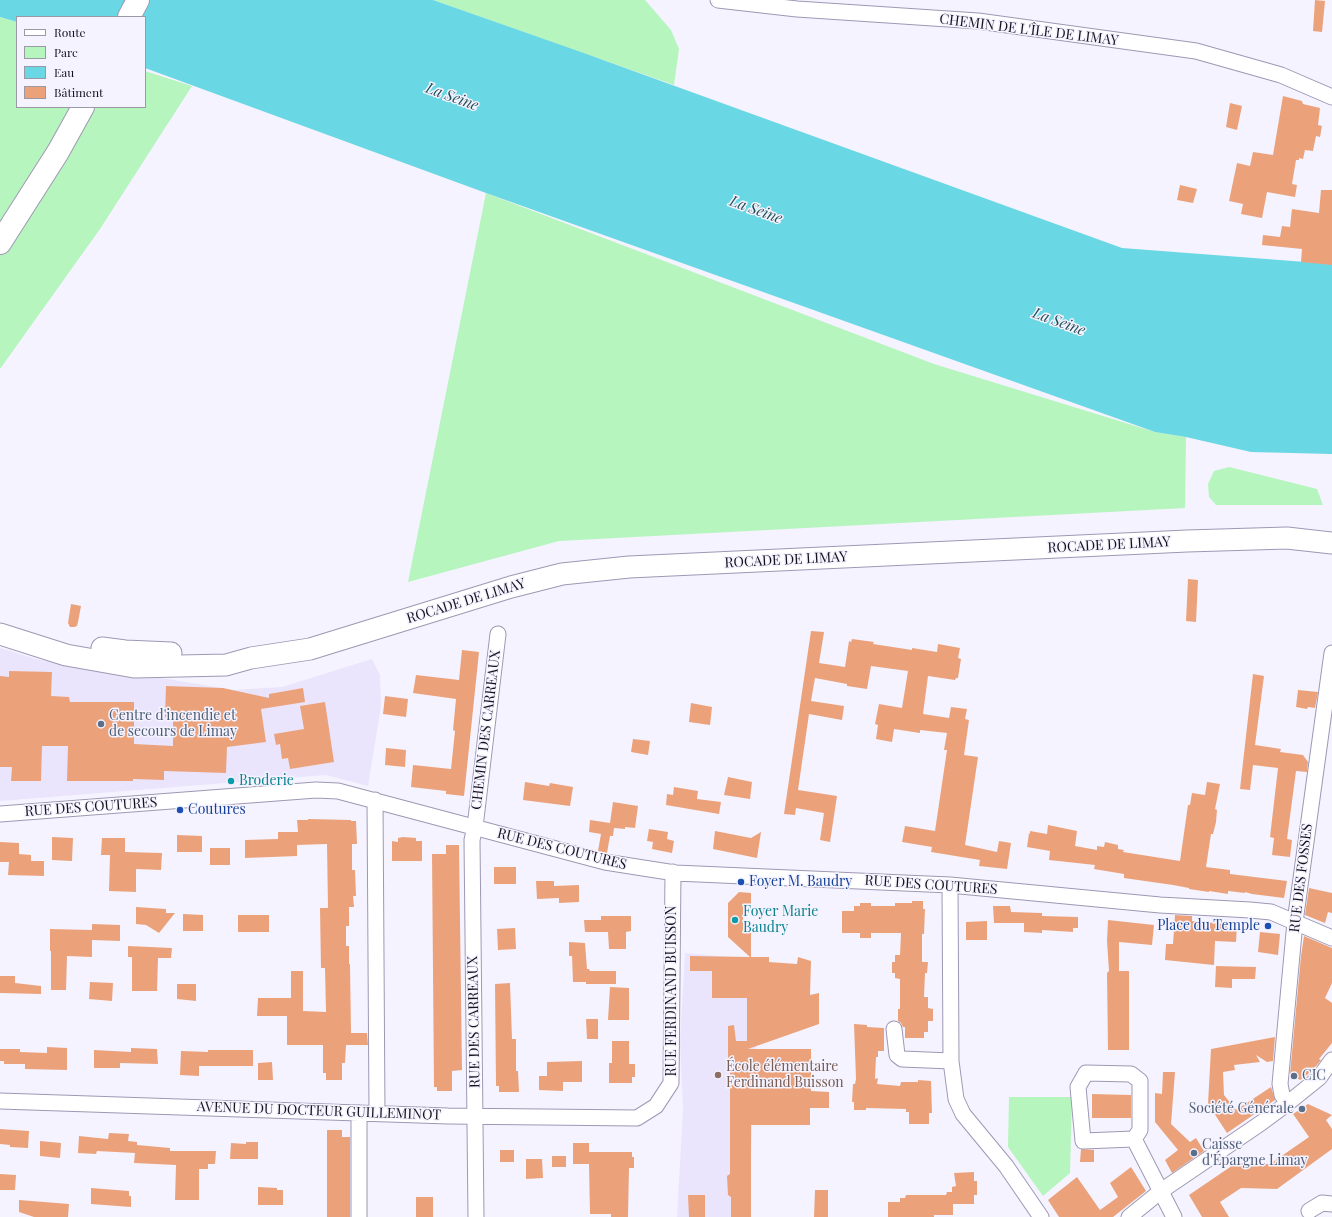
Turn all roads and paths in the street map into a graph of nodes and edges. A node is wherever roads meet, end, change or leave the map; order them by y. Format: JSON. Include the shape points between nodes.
{"nodes":[{"id":1,"x":138,"y":0,"type":"edge"},
{"id":2,"x":718,"y":0,"type":"edge"},
{"id":3,"x":130,"y":16,"type":"edge"},
{"id":4,"x":1332,"y":97,"type":"edge"},
{"id":5,"x":82,"y":108,"type":"edge"},
{"id":6,"x":0,"y":243,"type":"edge"},
{"id":7,"x":1332,"y":543,"type":"edge"},
{"id":8,"x":0,"y":621,"type":"edge"},
{"id":9,"x":0,"y":634,"type":"edge"},
{"id":10,"x":498,"y":634,"type":"dead end"},
{"id":11,"x":1332,"y":653,"type":"edge"},
{"id":12,"x":251,"y":658,"type":"junction"},
{"id":13,"x":375,"y":800,"type":"junction"},
{"id":14,"x":0,"y":814,"type":"edge"},
{"id":15,"x":475,"y":826,"type":"junction"},
{"id":16,"x":673,"y":872,"type":"junction"},
{"id":17,"x":950,"y":885,"type":"junction"},
{"id":18,"x":1295,"y":922,"type":"junction"},
{"id":19,"x":1332,"y":938,"type":"edge"},
{"id":20,"x":894,"y":1029,"type":"dead end"},
{"id":21,"x":1332,"y":1060,"type":"edge"},
{"id":22,"x":951,"y":1061,"type":"junction"},
{"id":23,"x":0,"y":1101,"type":"edge"},
{"id":24,"x":1288,"y":1103,"type":"junction"},
{"id":25,"x":359,"y":1113,"type":"junction"},
{"id":26,"x":376,"y":1113,"type":"junction"},
{"id":27,"x":474,"y":1116,"type":"junction"},
{"id":28,"x":637,"y":1118,"type":"joint"},
{"id":29,"x":1134,"y":1139,"type":"junction"},
{"id":30,"x":1161,"y":1191,"type":"junction"},
{"id":31,"x":1332,"y":1204,"type":"edge"},
{"id":32,"x":1309,"y":1211,"type":"dead end"},
{"id":33,"x":359,"y":1217,"type":"edge"},
{"id":34,"x":476,"y":1217,"type":"edge"},
{"id":35,"x":1041,"y":1217,"type":"edge"},
{"id":36,"x":1129,"y":1217,"type":"edge"},
{"id":37,"x":1174,"y":1217,"type":"edge"}],
"edges":[{"from":1,"to":3,"type":"main road"},
{"from":2,"to":4,"type":"street","name":"CHEMIN DE L'ÎLE DE LIMAY","via":[[797,9],[978,21],[1196,51],[1281,75]]},
{"from":5,"to":6,"type":"main road","via":[[58,152]]},
{"from":7,"to":12,"type":"main road","name":"ROCADE DE LIMAY","via":[[1287,538],[1179,542],[629,567],[562,574],[511,587],[310,649]]},
{"from":8,"to":12,"type":"main road","name":"ROCADE DE LIMAY","via":[[60,642],[125,651],[228,654]]},
{"from":9,"to":12,"type":"main road","name":"ROCADE DE LIMAY","via":[[66,655],[134,667],[226,665]]},
{"from":10,"to":15,"type":"street","name":"CHEMIN DES CARREAUX"},
{"from":11,"to":18,"type":"street","name":"RUE DES FOSSES"},
{"from":13,"to":14,"type":"street","name":"RUE DES COUTURES","via":[[338,791],[316,790]]},
{"from":13,"to":15,"type":"street","name":"RUE DES COUTURES"},
{"from":13,"to":26,"type":"street"},
{"from":15,"to":16,"type":"street","name":"RUE DES COUTURES","via":[[605,862]]},
{"from":15,"to":27,"type":"street","name":"RUE DES CARREAUX","via":[[472,840]]},
{"from":16,"to":17,"type":"street","name":"RUE DES COUTURES"},
{"from":16,"to":28,"type":"street","name":"RUE FERDINAND BUISSON","via":[[671,1083],[656,1106]]},
{"from":17,"to":18,"type":"street","name":"RUE DES COUTURES","via":[[1160,905],[1271,912]]},
{"from":17,"to":22,"type":"street"},
{"from":18,"to":19,"type":"street","name":"RUE DES COUTURES"},
{"from":18,"to":24,"type":"street","name":"RUE DES FOSSES","via":[[1280,1084],[1282,1095]]},
{"from":20,"to":22,"type":"street","via":[[897,1055],[902,1059]]},
{"from":21,"to":24,"type":"street","via":[[1319,1078]]},
{"from":22,"to":35,"type":"street","via":[[956,1099],[963,1114],[1006,1166]]},
{"from":23,"to":25,"type":"street","name":"AVENUE DU DOCTEUR GUILLEMINOT"},
{"from":24,"to":30,"type":"street"},
{"from":25,"to":26,"type":"street","name":"AVENUE DU DOCTEUR GUILLEMINOT"},
{"from":25,"to":33,"type":"street"},
{"from":26,"to":27,"type":"street","name":"AVENUE DU DOCTEUR GUILLEMINOT"},
{"from":27,"to":28,"type":"street","name":"AVENUE DU DOCTEUR GUILLEMINOT"},
{"from":27,"to":34,"type":"street","name":"RUE DES CARREAUX"},
{"from":29,"to":29,"type":"street","via":[[1082,1141],[1078,1088],[1086,1073],[1131,1074],[1140,1081],[1140,1130]]},
{"from":29,"to":30,"type":"street"},
{"from":30,"to":36,"type":"street"},
{"from":30,"to":37,"type":"street"},
{"from":31,"to":32,"type":"street","via":[[1322,1203]]}]}
